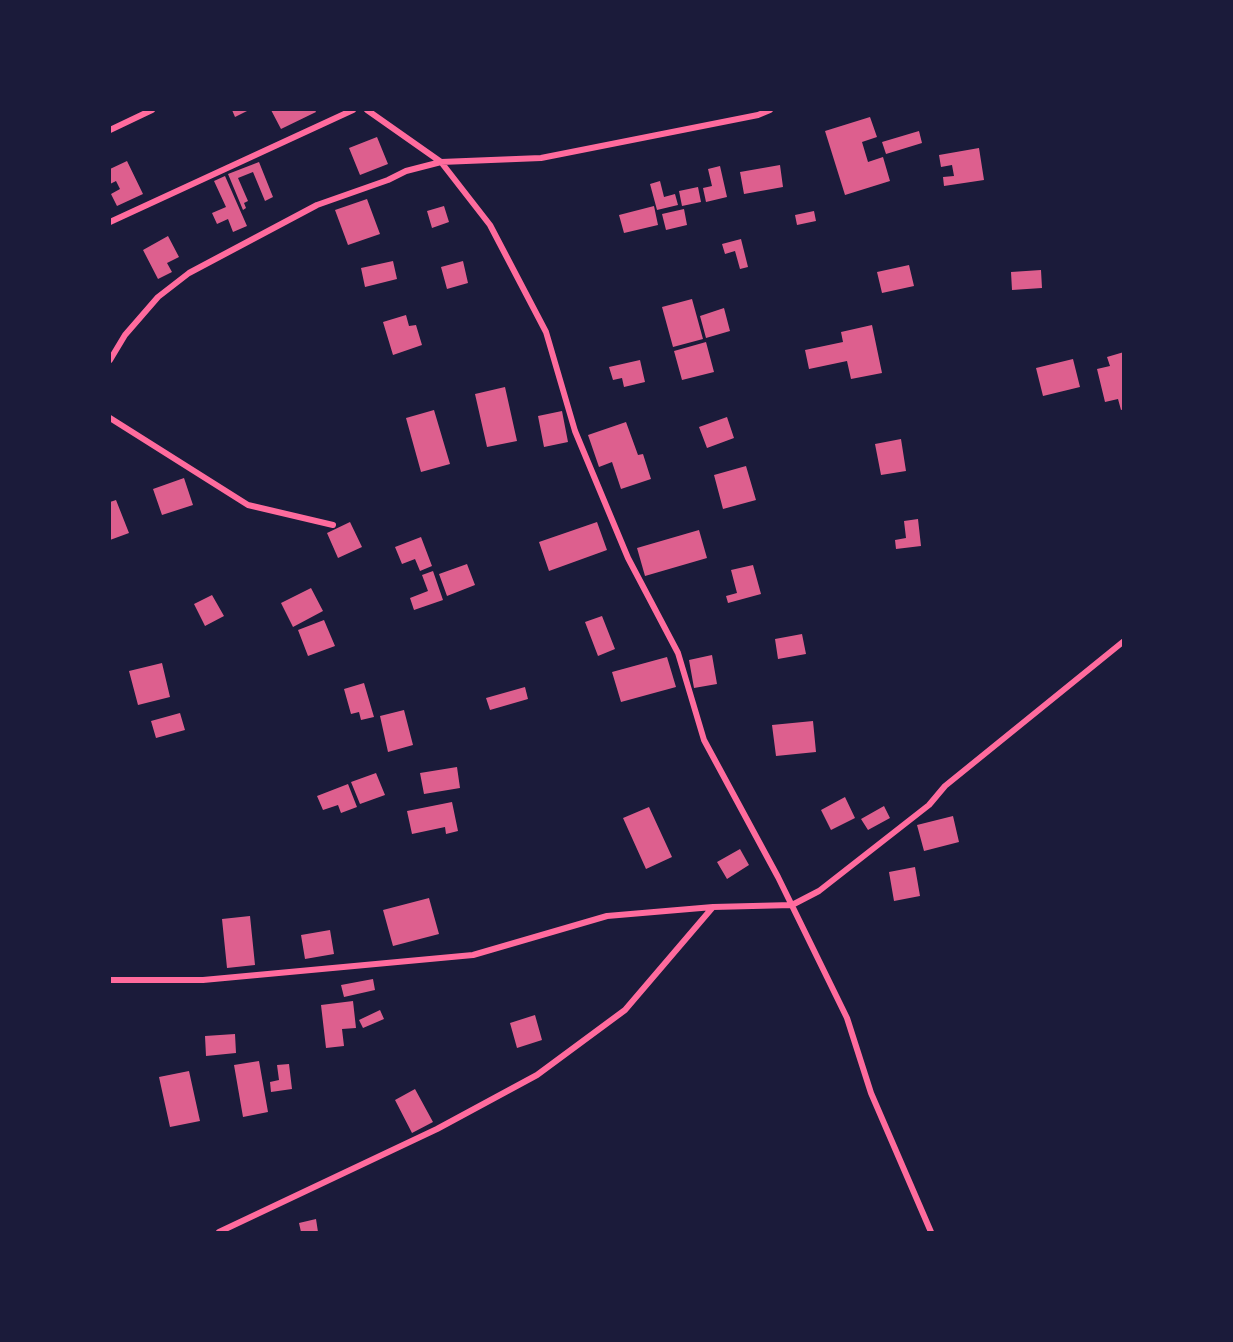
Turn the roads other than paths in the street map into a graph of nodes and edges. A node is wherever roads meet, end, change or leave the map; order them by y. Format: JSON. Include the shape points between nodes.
{"nodes":[{"id":1,"x":152,"y":110,"type":"edge"},
{"id":2,"x":353,"y":110,"type":"edge"},
{"id":3,"x":367,"y":110,"type":"edge"},
{"id":4,"x":770,"y":110,"type":"edge"},
{"id":5,"x":110,"y":130,"type":"edge"},
{"id":6,"x":441,"y":162,"type":"junction"},
{"id":7,"x":110,"y":222,"type":"edge"},
{"id":8,"x":110,"y":360,"type":"edge"},
{"id":9,"x":110,"y":418,"type":"edge"},
{"id":10,"x":333,"y":525,"type":"dead end"},
{"id":11,"x":1124,"y":641,"type":"edge"},
{"id":12,"x":792,"y":905,"type":"junction"},
{"id":13,"x":713,"y":907,"type":"junction"},
{"id":14,"x":110,"y":980,"type":"edge"},
{"id":15,"x":219,"y":1233,"type":"edge"},
{"id":16,"x":931,"y":1233,"type":"edge"}],
"edges":[{"from":1,"to":5,"type":"street"},
{"from":2,"to":7,"type":"street"},
{"from":3,"to":6,"type":"street"},
{"from":4,"to":6,"type":"street","via":[[541,158]]},
{"from":6,"to":8,"type":"street","via":[[317,205],[189,273],[158,297],[125,335]]},
{"from":6,"to":12,"type":"street","via":[[490,225],[546,332],[575,430],[628,558],[678,653],[704,740]]},
{"from":9,"to":10,"type":"street","via":[[248,504]]},
{"from":11,"to":12,"type":"street","via":[[945,786],[929,805],[819,891]]},
{"from":12,"to":13,"type":"street"},
{"from":12,"to":16,"type":"street","via":[[847,1018],[871,1093]]},
{"from":13,"to":14,"type":"street","via":[[607,916],[473,955],[203,980]]},
{"from":13,"to":15,"type":"street","via":[[626,1010],[537,1075],[437,1129]]}]}
